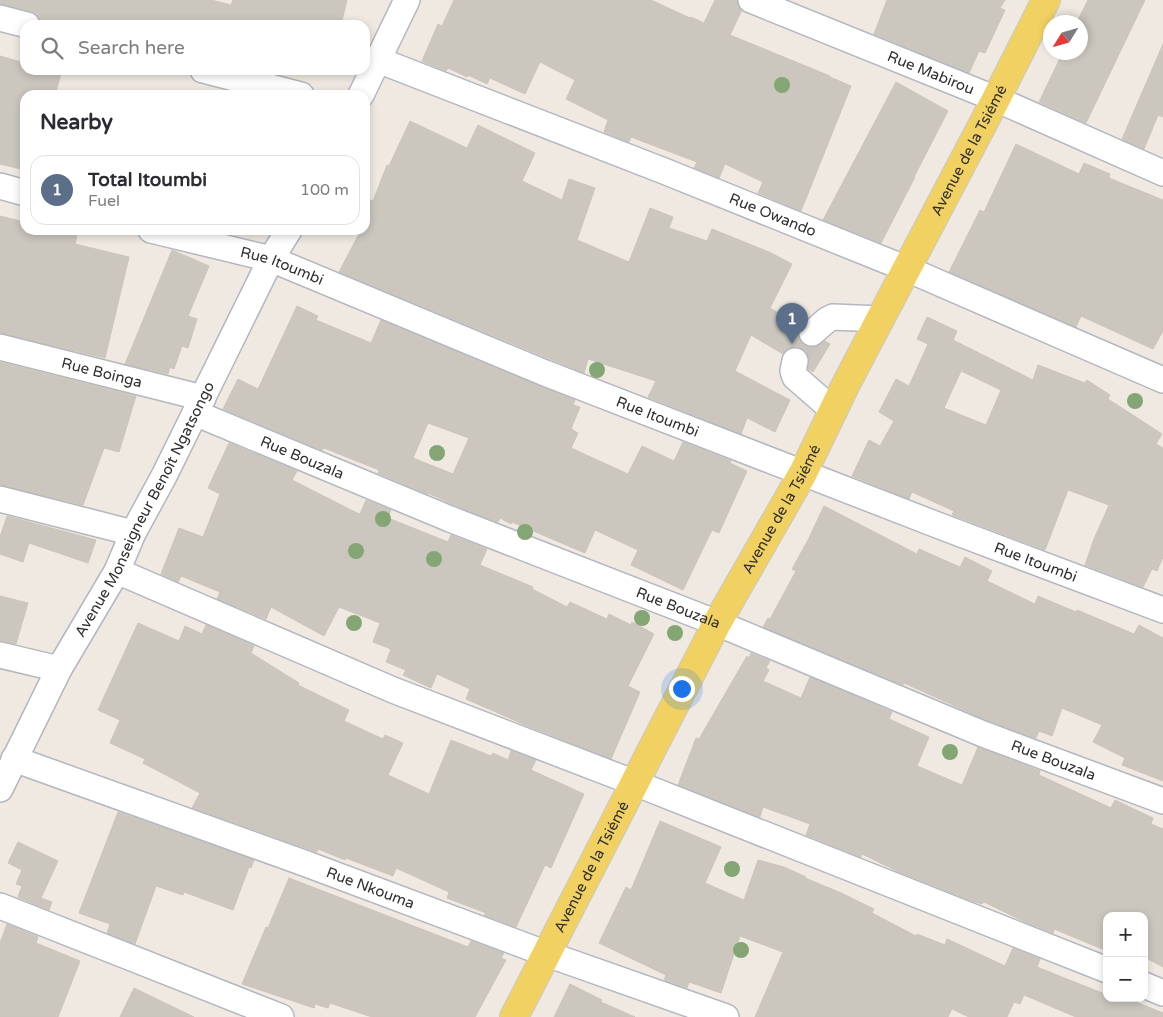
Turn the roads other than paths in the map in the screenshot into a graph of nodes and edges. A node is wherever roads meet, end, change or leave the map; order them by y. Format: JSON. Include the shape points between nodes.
{"nodes":[{"id":1,"x":407,"y":0,"type":"edge"},
{"id":2,"x":750,"y":0,"type":"edge"},
{"id":3,"x":1046,"y":0,"type":"edge"},
{"id":4,"x":0,"y":18,"type":"edge"},
{"id":5,"x":20,"y":23,"type":"edge"},
{"id":6,"x":378,"y":60,"type":"junction"},
{"id":7,"x":223,"y":75,"type":"edge"},
{"id":8,"x":281,"y":90,"type":"edge"},
{"id":9,"x":363,"y":90,"type":"edge"},
{"id":10,"x":996,"y":99,"type":"junction"},
{"id":11,"x":1163,"y":173,"type":"edge"},
{"id":12,"x":0,"y":186,"type":"edge"},
{"id":13,"x":20,"y":192,"type":"edge"},
{"id":14,"x":172,"y":235,"type":"edge"},
{"id":15,"x":285,"y":235,"type":"edge"},
{"id":16,"x":270,"y":259,"type":"junction"},
{"id":17,"x":907,"y":269,"type":"junction"},
{"id":18,"x":881,"y":319,"type":"junction"},
{"id":19,"x":812,"y":333,"type":"tunnel mouth"},
{"id":20,"x":0,"y":347,"type":"edge"},
{"id":21,"x":795,"y":361,"type":"dead end"},
{"id":22,"x":1163,"y":380,"type":"edge"},
{"id":23,"x":199,"y":406,"type":"junction"},
{"id":24,"x":834,"y":411,"type":"junction"},
{"id":25,"x":803,"y":473,"type":"junction"},
{"id":26,"x":0,"y":499,"type":"edge"},
{"id":27,"x":133,"y":533,"type":"junction"},
{"id":28,"x":117,"y":571,"type":"junction"},
{"id":29,"x":1163,"y":610,"type":"edge"},
{"id":30,"x":718,"y":623,"type":"junction"},
{"id":31,"x":0,"y":655,"type":"edge"},
{"id":32,"x":58,"y":669,"type":"junction"},
{"id":33,"x":14,"y":759,"type":"junction"},
{"id":34,"x":635,"y":783,"type":"junction"},
{"id":35,"x":0,"y":789,"type":"edge"},
{"id":36,"x":1163,"y":801,"type":"edge"},
{"id":37,"x":0,"y":906,"type":"edge"},
{"id":38,"x":547,"y":954,"type":"junction"},
{"id":39,"x":1103,"y":968,"type":"edge"},
{"id":40,"x":1148,"y":987,"type":"edge"},
{"id":41,"x":1163,"y":993,"type":"edge"},
{"id":42,"x":281,"y":1017,"type":"edge"},
{"id":43,"x":514,"y":1017,"type":"edge"},
{"id":44,"x":726,"y":1017,"type":"edge"}],
"edges":[{"from":1,"to":6,"type":"street"},
{"from":2,"to":10,"type":"street","name":"Rue Mabirou"},
{"from":3,"to":10,"type":"main road","name":"Avenue de la Tsiémé"},
{"from":4,"to":5,"type":"street"},
{"from":6,"to":9,"type":"street"},
{"from":6,"to":17,"type":"street","name":"Rue Owando"},
{"from":7,"to":8,"type":"street"},
{"from":10,"to":11,"type":"street","name":"Rue Mabirou"},
{"from":10,"to":17,"type":"main road","name":"Avenue de la Tsiémé"},
{"from":12,"to":13,"type":"street"},
{"from":14,"to":16,"type":"street","name":"Rue Itoumbi"},
{"from":15,"to":16,"type":"street","name":"Avenue Monseigneur Benoît Ngatsongo"},
{"from":16,"to":23,"type":"street","name":"Avenue Monseigneur Benoît Ngatsongo"},
{"from":16,"to":25,"type":"street","name":"Rue Itoumbi","via":[[545,373]]},
{"from":17,"to":18,"type":"main road","name":"Avenue de la Tsiémé"},
{"from":17,"to":22,"type":"street","name":"Rue Owando"},
{"from":18,"to":19,"type":"street","via":[[833,317]]},
{"from":18,"to":24,"type":"main road","name":"Avenue de la Tsiémé"},
{"from":20,"to":23,"type":"street","name":"Rue Boinga"},
{"from":21,"to":24,"type":"street","via":[[795,377]]},
{"from":23,"to":27,"type":"street","name":"Avenue Monseigneur Benoît Ngatsongo"},
{"from":23,"to":30,"type":"street","name":"Rue Bouzala","via":[[450,519]]},
{"from":24,"to":25,"type":"main road","name":"Avenue de la Tsiémé"},
{"from":25,"to":29,"type":"street","name":"Rue Itoumbi"},
{"from":25,"to":30,"type":"main road","name":"Avenue de la Tsiémé"},
{"from":26,"to":27,"type":"street"},
{"from":27,"to":28,"type":"street","name":"Avenue Monseigneur Benoît Ngatsongo"},
{"from":28,"to":32,"type":"street","name":"Avenue Monseigneur Benoît Ngatsongo"},
{"from":28,"to":34,"type":"street","via":[[393,690]]},
{"from":30,"to":34,"type":"main road","name":"Avenue de la Tsiémé"},
{"from":30,"to":36,"type":"street","name":"Rue Bouzala","via":[[983,734]]},
{"from":31,"to":32,"type":"street"},
{"from":32,"to":33,"type":"street","name":"Avenue Monseigneur Benoît Ngatsongo"},
{"from":33,"to":35,"type":"street","name":"Avenue Monseigneur Benoît Ngatsongo"},
{"from":33,"to":38,"type":"street","name":"Rue Nkouma"},
{"from":34,"to":38,"type":"main road","name":"Avenue de la Tsiémé"},
{"from":34,"to":39,"type":"street"},
{"from":37,"to":42,"type":"street"},
{"from":38,"to":43,"type":"main road","name":"Avenue de la Tsiémé"},
{"from":38,"to":44,"type":"street","name":"Rue Nkouma"},
{"from":40,"to":41,"type":"street"}]}
